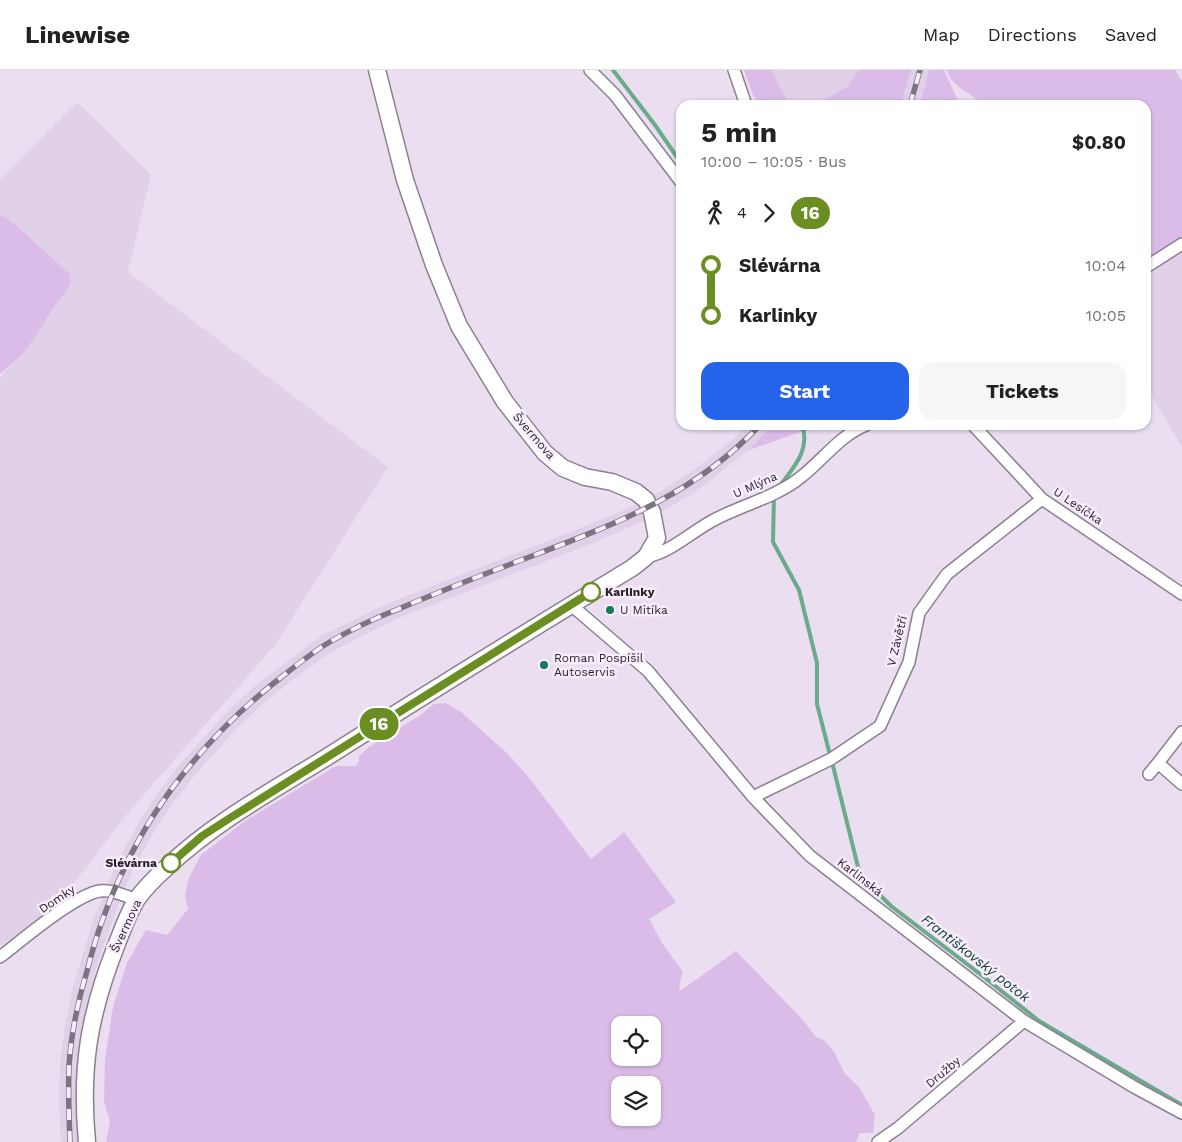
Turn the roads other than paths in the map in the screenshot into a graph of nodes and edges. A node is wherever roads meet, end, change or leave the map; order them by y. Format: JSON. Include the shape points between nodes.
{"nodes":[{"id":1,"x":377,"y":70,"type":"edge"},
{"id":2,"x":590,"y":70,"type":"edge"},
{"id":3,"x":734,"y":70,"type":"edge"},
{"id":4,"x":744,"y":100,"type":"edge"},
{"id":5,"x":676,"y":175,"type":"edge"},
{"id":6,"x":1182,"y":244,"type":"edge"},
{"id":7,"x":1151,"y":264,"type":"edge"},
{"id":8,"x":857,"y":430,"type":"edge"},
{"id":9,"x":978,"y":430,"type":"edge"},
{"id":10,"x":1042,"y":498,"type":"junction"},
{"id":11,"x":646,"y":557,"type":"junction"},
{"id":12,"x":1182,"y":594,"type":"edge"},
{"id":13,"x":571,"y":605,"type":"junction"},
{"id":14,"x":1182,"y":732,"type":"edge"},
{"id":15,"x":1158,"y":763,"type":"junction"},
{"id":16,"x":1149,"y":774,"type":"dead end"},
{"id":17,"x":1182,"y":784,"type":"edge"},
{"id":18,"x":753,"y":796,"type":"junction"},
{"id":19,"x":137,"y":900,"type":"junction"},
{"id":20,"x":0,"y":956,"type":"edge"},
{"id":21,"x":1024,"y":1021,"type":"junction"},
{"id":22,"x":1182,"y":1113,"type":"edge"},
{"id":23,"x":87,"y":1142,"type":"edge"},
{"id":24,"x":878,"y":1142,"type":"edge"}],
"edges":[{"from":1,"to":11,"type":"street","name":"Švermova","via":[[405,180],[459,326],[505,402],[546,453],[563,468],[585,477],[612,482],[646,500],[657,538]]},
{"from":2,"to":5,"type":"street","via":[[615,95]]},
{"from":3,"to":4,"type":"street"},
{"from":6,"to":7,"type":"street"},
{"from":8,"to":11,"type":"street","name":"U Mlýna","via":[[842,439],[801,478],[774,494],[712,521],[659,554]]},
{"from":9,"to":10,"type":"street","name":"U Lesíčka"},
{"from":10,"to":12,"type":"street","name":"U Lesíčka"},
{"from":10,"to":18,"type":"street","name":"V Závětří","via":[[947,574],[919,613],[908,662],[880,726],[831,759]]},
{"from":11,"to":13,"type":"street","name":"Švermova"},
{"from":13,"to":18,"type":"street","name":"Karlinská","via":[[648,671]]},
{"from":13,"to":19,"type":"street","name":"Švermova","via":[[202,836]]},
{"from":14,"to":15,"type":"street"},
{"from":15,"to":16,"type":"street"},
{"from":15,"to":17,"type":"street"},
{"from":18,"to":21,"type":"street","name":"Karlinská","via":[[810,856]]},
{"from":19,"to":20,"type":"street","name":"Domky","via":[[107,890],[98,891],[80,899]]},
{"from":19,"to":23,"type":"street","name":"Švermova","via":[[108,966],[90,1030],[85,1066]]},
{"from":21,"to":22,"type":"street","name":"Karlinská"},
{"from":21,"to":24,"type":"street","name":"Družby"}]}
